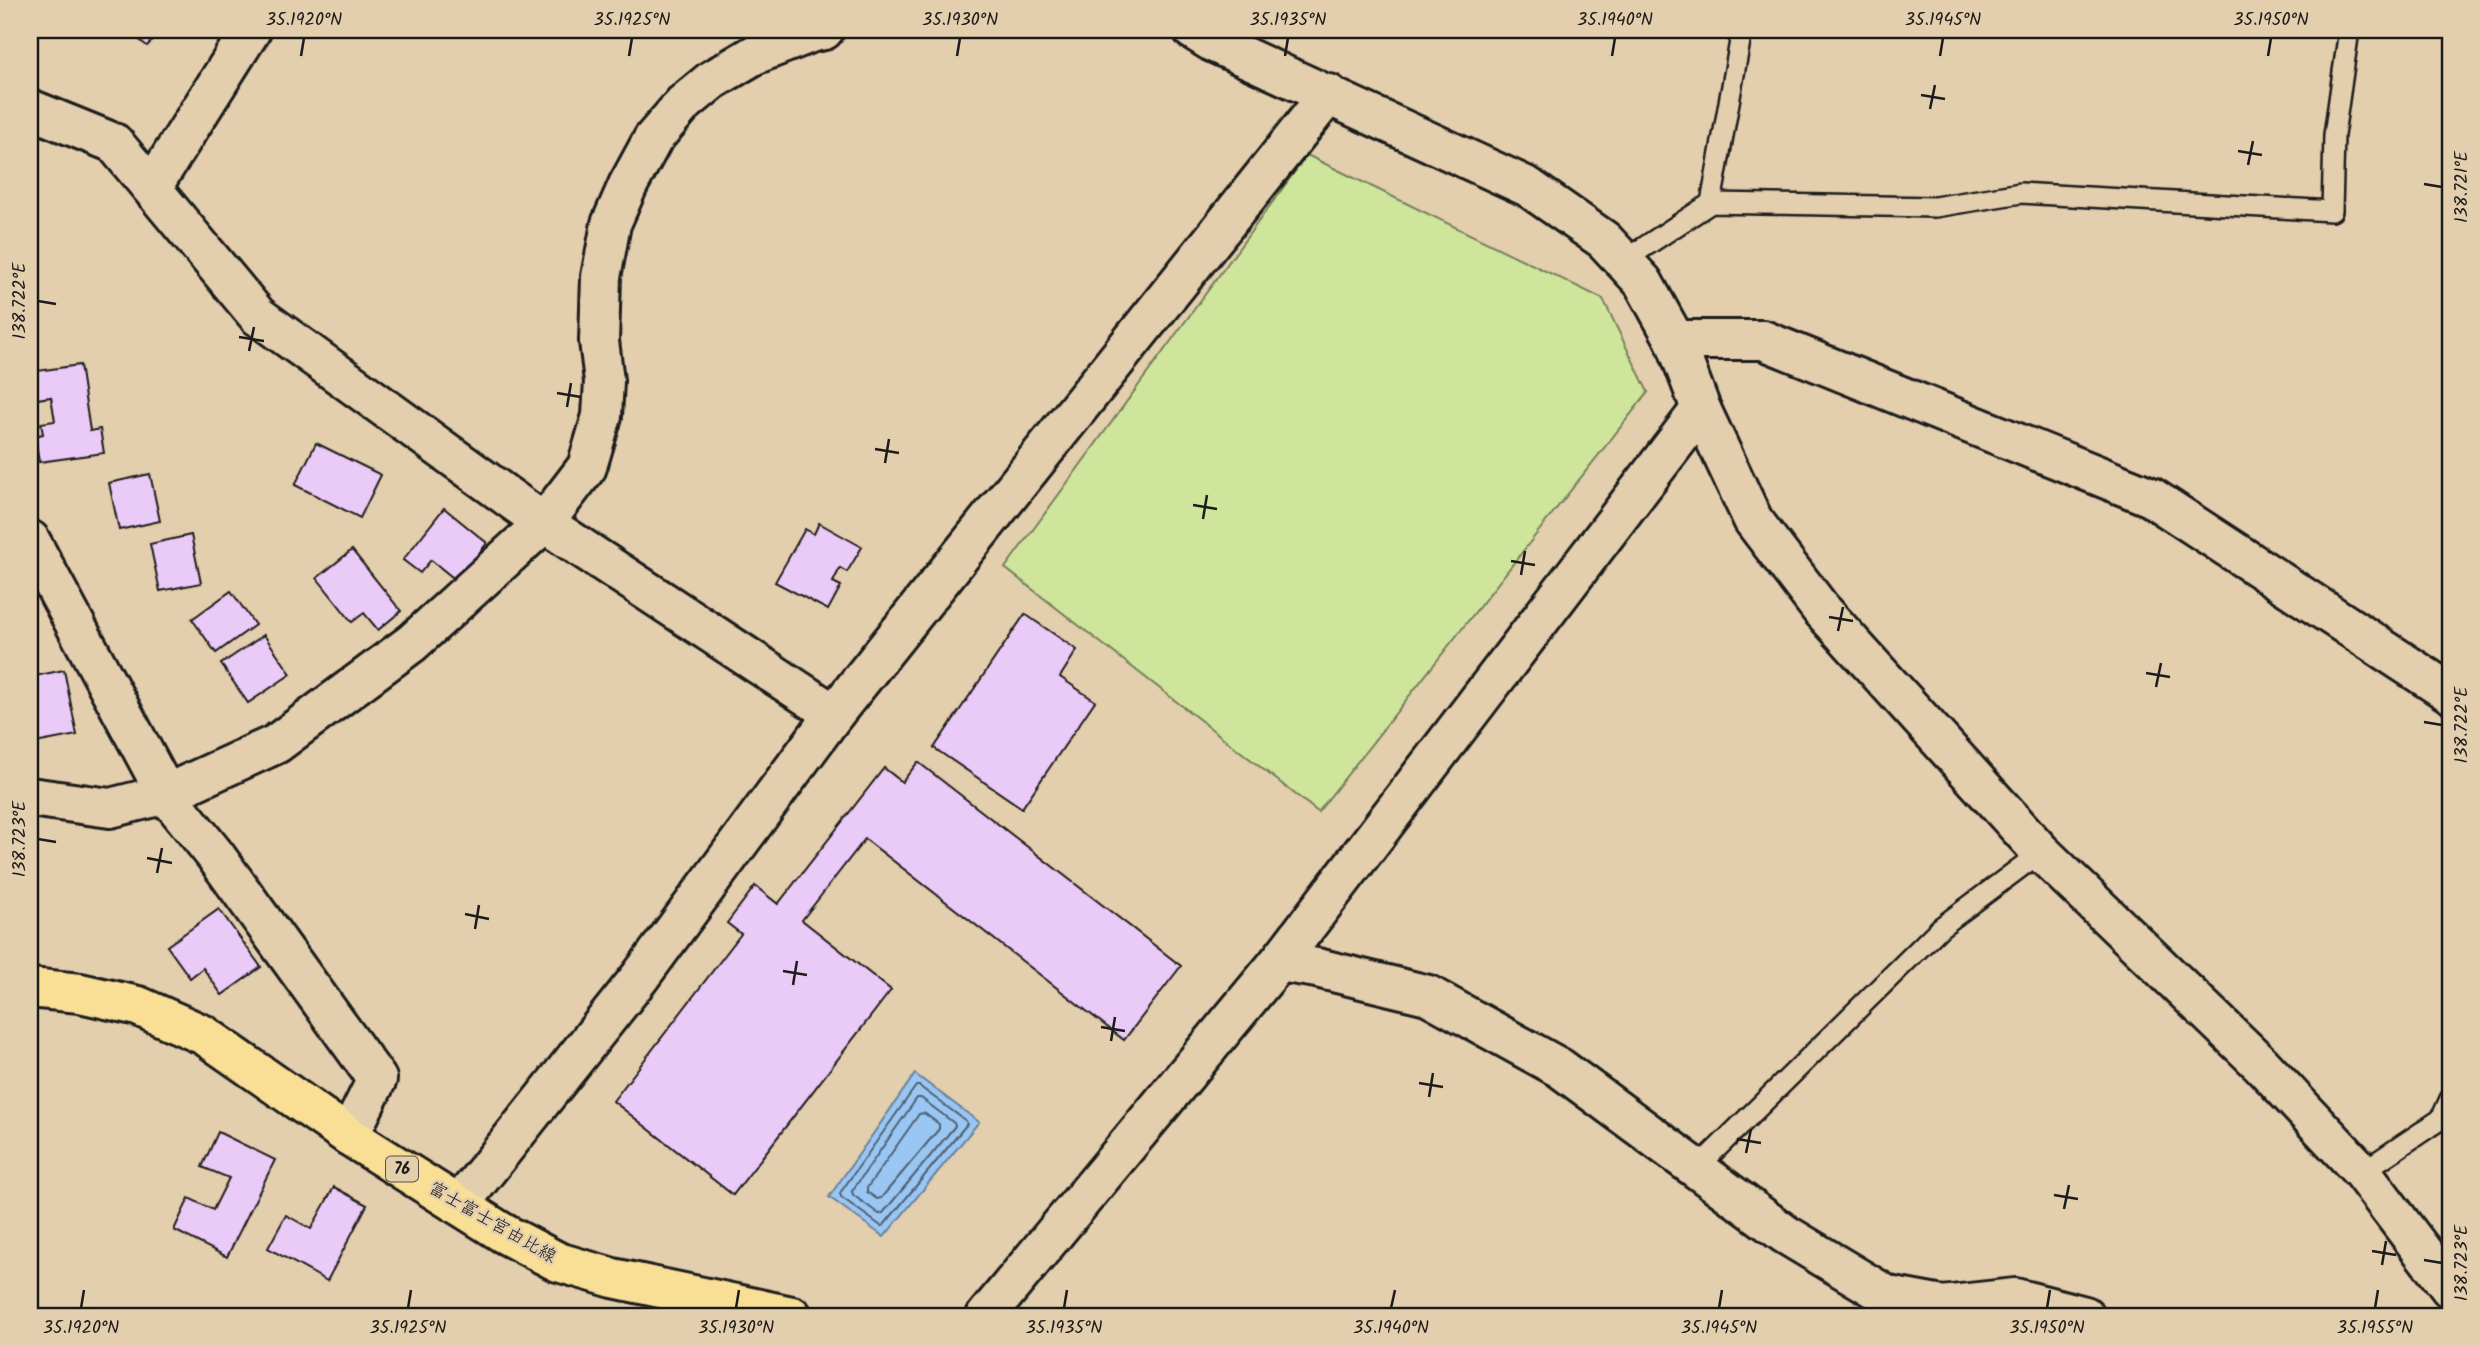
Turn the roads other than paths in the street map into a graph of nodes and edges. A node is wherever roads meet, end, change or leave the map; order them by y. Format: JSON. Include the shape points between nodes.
{"nodes":[{"id":1,"x":251,"y":30,"type":"edge"},
{"id":2,"x":824,"y":30,"type":"edge"},
{"id":3,"x":1193,"y":30,"type":"edge"},
{"id":4,"x":1742,"y":30,"type":"edge"},
{"id":5,"x":2349,"y":30,"type":"edge"},
{"id":6,"x":1329,"y":94,"type":"junction"},
{"id":7,"x":30,"y":109,"type":"edge"},
{"id":8,"x":152,"y":187,"type":"junction"},
{"id":9,"x":1711,"y":203,"type":"junction"},
{"id":10,"x":1623,"y":261,"type":"junction"},
{"id":11,"x":1675,"y":340,"type":"junction"},
{"id":12,"x":1701,"y":409,"type":"junction"},
{"id":13,"x":544,"y":523,"type":"junction"},
{"id":14,"x":30,"y":540,"type":"edge"},
{"id":15,"x":2450,"y":693,"type":"edge"},
{"id":16,"x":834,"y":714,"type":"junction"},
{"id":17,"x":166,"y":794,"type":"junction"},
{"id":18,"x":30,"y":797,"type":"edge"},
{"id":19,"x":2041,"y":852,"type":"junction"},
{"id":20,"x":1279,"y":962,"type":"junction"},
{"id":21,"x":30,"y":988,"type":"edge"},
{"id":22,"x":2450,"y":1100,"type":"edge"},
{"id":23,"x":349,"y":1136,"type":"junction"},
{"id":24,"x":1696,"y":1169,"type":"junction"},
{"id":25,"x":2362,"y":1172,"type":"junction"},
{"id":26,"x":458,"y":1205,"type":"junction"},
{"id":27,"x":2450,"y":1288,"type":"edge"},
{"id":28,"x":792,"y":1316,"type":"edge"},
{"id":29,"x":986,"y":1316,"type":"edge"},
{"id":30,"x":2085,"y":1316,"type":"edge"}],
"edges":[{"from":1,"to":8,"type":"street"},
{"from":2,"to":13,"type":"street","via":[[754,55],[712,80],[683,104],[653,139],[611,224],[601,276],[602,416],[587,467]]},
{"from":3,"to":6,"type":"street"},
{"from":4,"to":9,"type":"lane"},
{"from":5,"to":9,"type":"lane","via":[[2334,135],[2332,211],[2021,193],[1935,207]]},
{"from":6,"to":10,"type":"street","via":[[1528,187],[1604,240]]},
{"from":6,"to":16,"type":"street"},
{"from":7,"to":8,"type":"street","via":[[114,144]]},
{"from":8,"to":13,"type":"street","via":[[258,316]]},
{"from":9,"to":10,"type":"lane"},
{"from":10,"to":11,"type":"street","via":[[1643,282]]},
{"from":11,"to":12,"type":"street"},
{"from":11,"to":15,"type":"street","via":[[1763,340],[2151,497]]},
{"from":12,"to":19,"type":"street","via":[[1753,520],[1820,608]]},
{"from":12,"to":20,"type":"street"},
{"from":13,"to":16,"type":"street"},
{"from":13,"to":17,"type":"street","via":[[411,643],[276,744]]},
{"from":14,"to":17,"type":"street"},
{"from":16,"to":26,"type":"street","via":[[640,977]]},
{"from":17,"to":18,"type":"street","via":[[110,808]]},
{"from":17,"to":23,"type":"street","via":[[377,1079]]},
{"from":19,"to":24,"type":"lane","via":[[1941,927]]},
{"from":19,"to":25,"type":"street","via":[[2262,1064]]},
{"from":20,"to":24,"type":"street","via":[[1428,995],[1560,1068]]},
{"from":20,"to":29,"type":"street"},
{"from":21,"to":23,"type":"main road","name":"富士富士宮由比線","number":"76","via":[[138,1006],[204,1035]]},
{"from":22,"to":25,"type":"lane","via":[[2441,1119]]},
{"from":23,"to":26,"type":"main road","name":"富士富士宮由比線","number":"76"},
{"from":24,"to":30,"type":"street","via":[[1785,1234],[1888,1296],[1942,1306],[2015,1298]]},
{"from":25,"to":27,"type":"street"},
{"from":26,"to":28,"type":"main road","name":"富士富士宮由比線","number":"76","via":[[558,1262],[613,1279]]}]}
